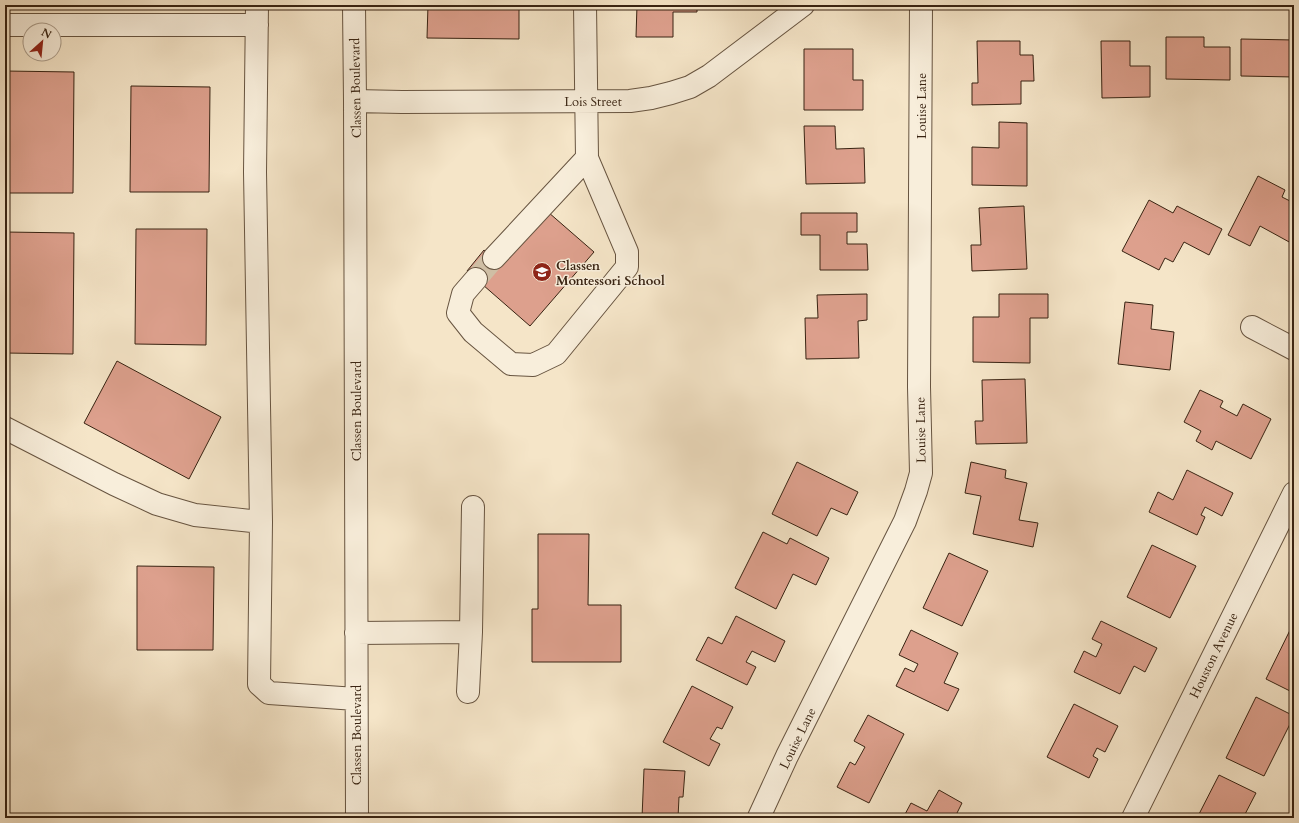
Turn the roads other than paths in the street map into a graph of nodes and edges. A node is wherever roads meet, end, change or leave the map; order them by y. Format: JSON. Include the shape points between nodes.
{"nodes":[{"id":1,"x":354,"y":5,"type":"edge"},
{"id":2,"x":585,"y":5,"type":"edge"},
{"id":3,"x":803,"y":5,"type":"edge"},
{"id":4,"x":921,"y":5,"type":"edge"},
{"id":5,"x":257,"y":15,"type":"edge"},
{"id":6,"x":5,"y":25,"type":"edge"},
{"id":7,"x":355,"y":101,"type":"junction"},
{"id":8,"x":586,"y":101,"type":"junction"},
{"id":9,"x":586,"y":158,"type":"junction"},
{"id":10,"x":494,"y":258,"type":"tunnel mouth"},
{"id":11,"x":476,"y":279,"type":"tunnel mouth"},
{"id":12,"x":1252,"y":327,"type":"dead end"},
{"id":13,"x":1294,"y":349,"type":"edge"},
{"id":14,"x":5,"y":428,"type":"edge"},
{"id":15,"x":1294,"y":493,"type":"edge"},
{"id":16,"x":473,"y":507,"type":"dead end"},
{"id":17,"x":260,"y":522,"type":"junction"},
{"id":18,"x":470,"y":632,"type":"junction"},
{"id":19,"x":356,"y":633,"type":"junction"},
{"id":20,"x":468,"y":692,"type":"dead end"},
{"id":21,"x":356,"y":699,"type":"junction"},
{"id":22,"x":357,"y":818,"type":"edge"},
{"id":23,"x":761,"y":818,"type":"edge"},
{"id":24,"x":1133,"y":818,"type":"edge"}],
"edges":[{"from":1,"to":7,"type":"street","name":"Classen Boulevard"},
{"from":2,"to":8,"type":"street"},
{"from":3,"to":8,"type":"street","name":"Lois Street","via":[[721,68],[690,86],[651,98],[630,101]]},
{"from":4,"to":23,"type":"street","name":"Louise Lane","via":[[920,473],[905,521],[787,756],[759,817]]},
{"from":5,"to":6,"type":"street"},
{"from":5,"to":17,"type":"street","via":[[255,172]]},
{"from":7,"to":8,"type":"street","name":"Lois Street"},
{"from":7,"to":19,"type":"street","name":"Classen Boulevard"},
{"from":8,"to":9,"type":"street"},
{"from":9,"to":10,"type":"street"},
{"from":9,"to":11,"type":"street","via":[[627,252],[627,267],[556,354],[533,365],[511,364],[473,332],[458,313],[463,294]]},
{"from":12,"to":13,"type":"street"},
{"from":14,"to":17,"type":"street","via":[[157,504],[195,515]]},
{"from":15,"to":24,"type":"street","name":"Houston Avenue"},
{"from":16,"to":18,"type":"street"},
{"from":17,"to":21,"type":"street","via":[[259,684],[269,693]]},
{"from":18,"to":19,"type":"street"},
{"from":18,"to":20,"type":"street"},
{"from":19,"to":21,"type":"street","name":"Classen Boulevard"},
{"from":21,"to":22,"type":"street","name":"Classen Boulevard"}]}
